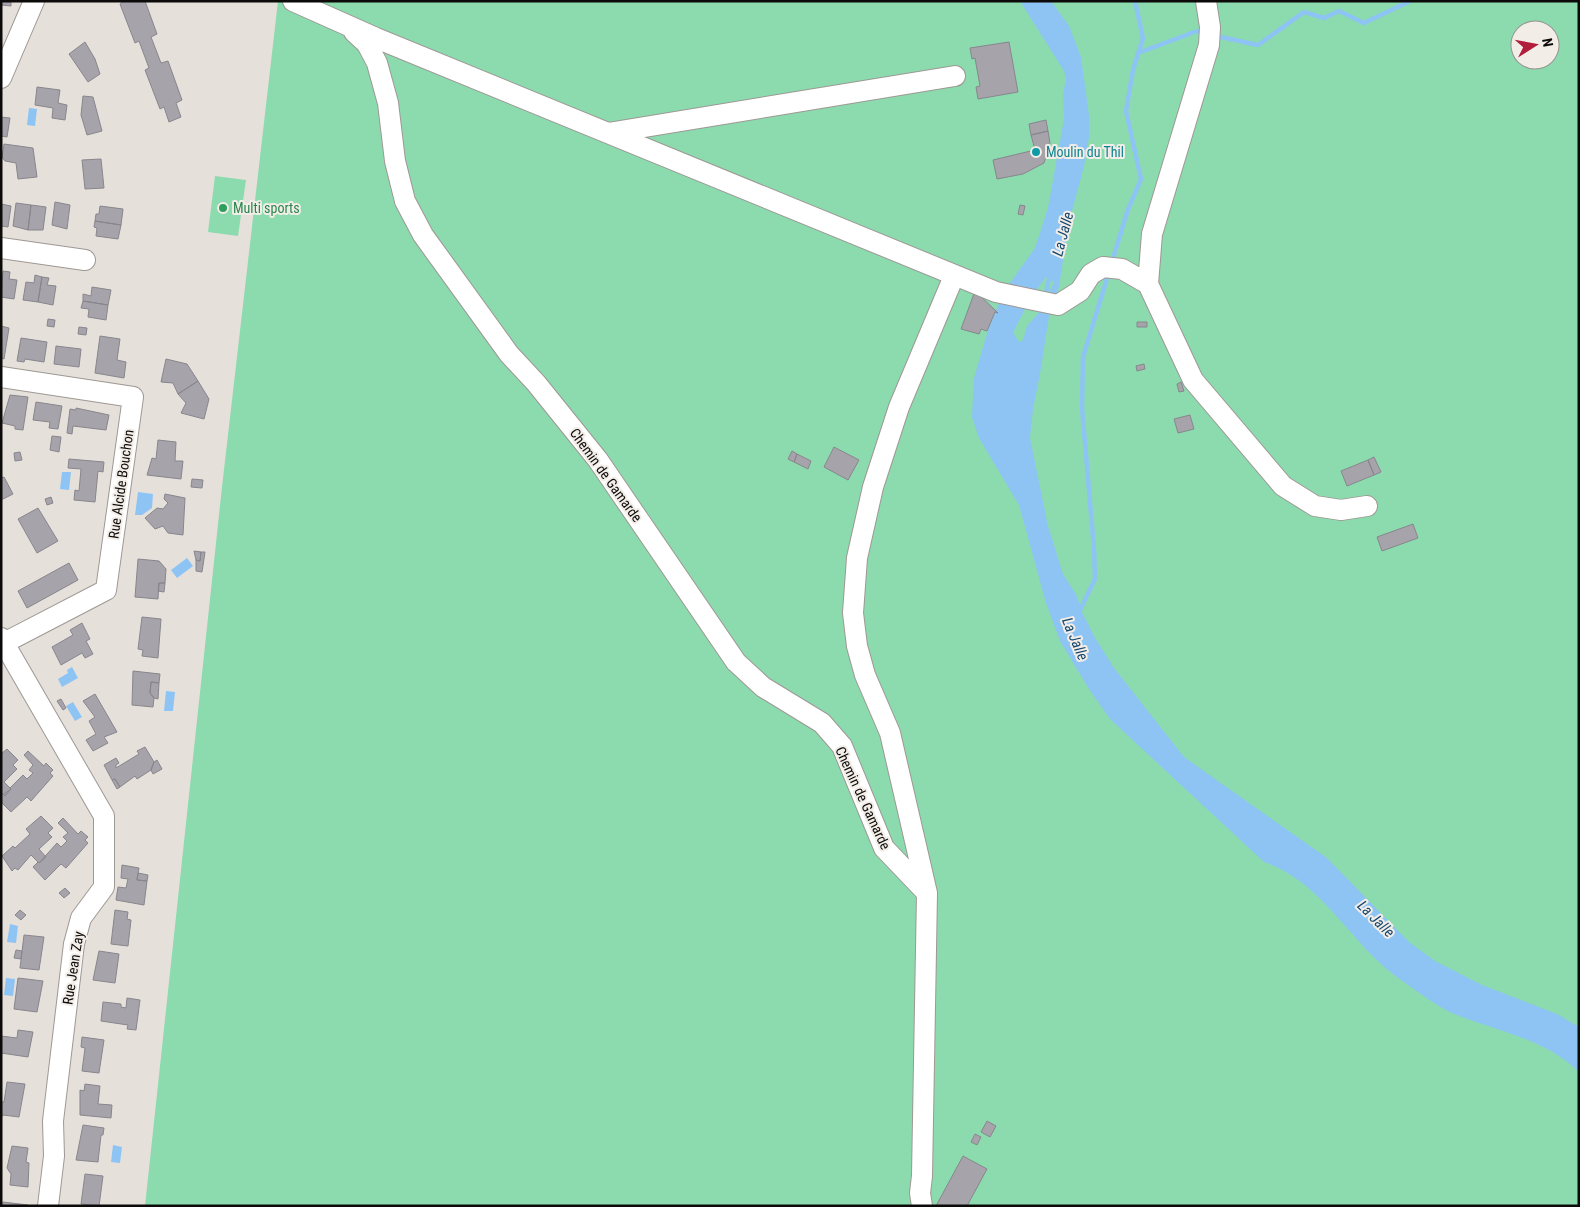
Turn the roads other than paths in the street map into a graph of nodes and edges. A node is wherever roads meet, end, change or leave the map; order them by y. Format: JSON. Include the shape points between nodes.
{"nodes":[{"id":1,"x":34,"y":1,"type":"edge"},
{"id":2,"x":293,"y":1,"type":"edge"},
{"id":3,"x":1206,"y":1,"type":"edge"},
{"id":4,"x":343,"y":22,"type":"junction"},
{"id":5,"x":955,"y":76,"type":"dead end"},
{"id":6,"x":1,"y":78,"type":"edge"},
{"id":7,"x":608,"y":134,"type":"junction"},
{"id":8,"x":1,"y":248,"type":"edge"},
{"id":9,"x":85,"y":260,"type":"dead end"},
{"id":10,"x":954,"y":276,"type":"junction"},
{"id":11,"x":1148,"y":284,"type":"junction"},
{"id":12,"x":1,"y":377,"type":"edge"},
{"id":13,"x":1367,"y":506,"type":"dead end"},
{"id":14,"x":2,"y":644,"type":"edge"},
{"id":15,"x":926,"y":893,"type":"junction"},
{"id":16,"x":48,"y":1206,"type":"edge"},
{"id":17,"x":922,"y":1206,"type":"edge"}],
"edges":[{"from":1,"to":6,"type":"street"},
{"from":2,"to":4,"type":"street"},
{"from":3,"to":11,"type":"street","via":[[1210,36],[1152,234]]},
{"from":4,"to":7,"type":"street"},
{"from":4,"to":15,"type":"street","name":"Chemin de Gamarde","via":[[367,44],[377,63],[388,103],[404,202],[423,235],[509,354],[598,460],[736,662],[763,687],[822,723],[842,746],[884,848]]},
{"from":5,"to":7,"type":"street"},
{"from":7,"to":10,"type":"street"},
{"from":8,"to":9,"type":"street"},
{"from":10,"to":11,"type":"street","via":[[996,292],[1058,305],[1080,291],[1091,274],[1112,268]]},
{"from":10,"to":15,"type":"street","via":[[899,407],[873,487],[857,558],[853,613],[865,675],[890,733]]},
{"from":11,"to":13,"type":"street","via":[[1193,380],[1283,486],[1315,506],[1341,510]]},
{"from":12,"to":14,"type":"street","name":"Rue Alcide Bouchon","via":[[133,398],[106,590]]},
{"from":14,"to":16,"type":"street","name":"Rue Jean Zay","via":[[104,816],[104,887],[81,918],[74,944],[53,1121],[54,1156]]},
{"from":15,"to":17,"type":"street"}]}
